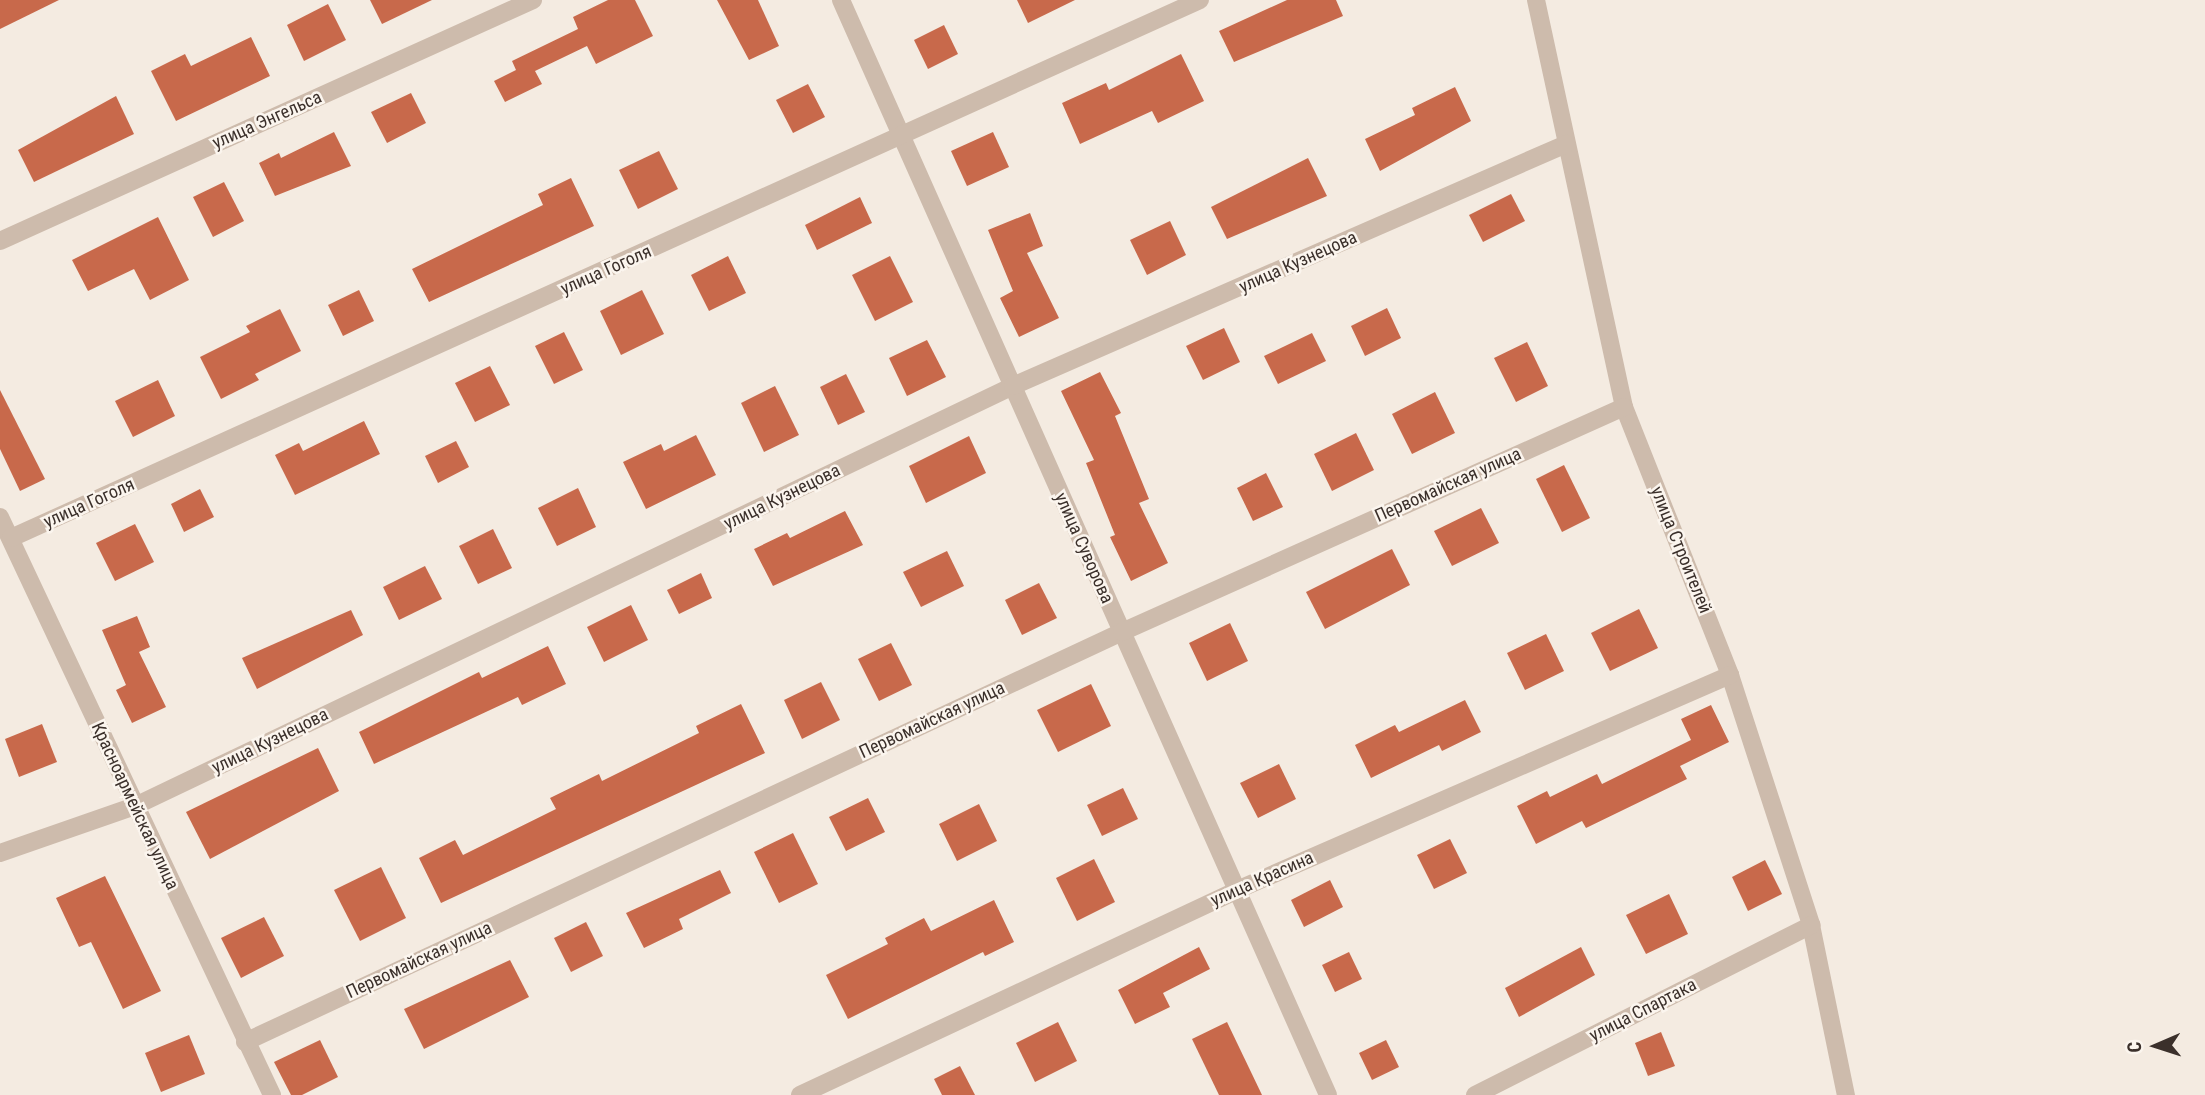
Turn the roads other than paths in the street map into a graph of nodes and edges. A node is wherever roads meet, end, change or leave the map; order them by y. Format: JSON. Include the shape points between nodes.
{"nodes":[{"id":1,"x":533,"y":0,"type":"edge"},
{"id":2,"x":841,"y":0,"type":"edge"},
{"id":3,"x":1200,"y":0,"type":"edge"},
{"id":4,"x":1536,"y":0,"type":"edge"},
{"id":5,"x":901,"y":136,"type":"junction"},
{"id":6,"x":1566,"y":144,"type":"junction"},
{"id":7,"x":0,"y":241,"type":"edge"},
{"id":8,"x":1013,"y":386,"type":"junction"},
{"id":9,"x":1624,"y":407,"type":"junction"},
{"id":10,"x":0,"y":517,"type":"edge"},
{"id":11,"x":11,"y":538,"type":"junction"},
{"id":12,"x":1122,"y":632,"type":"junction"},
{"id":13,"x":1730,"y":674,"type":"junction"},
{"id":14,"x":135,"y":806,"type":"junction"},
{"id":15,"x":0,"y":853,"type":"edge"},
{"id":16,"x":1237,"y":890,"type":"junction"},
{"id":17,"x":1811,"y":925,"type":"junction"},
{"id":18,"x":245,"y":1042,"type":"junction"},
{"id":19,"x":271,"y":1095,"type":"edge"},
{"id":20,"x":800,"y":1095,"type":"edge"},
{"id":21,"x":1328,"y":1095,"type":"edge"},
{"id":22,"x":1475,"y":1095,"type":"edge"},
{"id":23,"x":1846,"y":1095,"type":"edge"}],
"edges":[{"from":1,"to":7,"type":"street","name":"улица Энгельса"},
{"from":2,"to":5,"type":"street","name":"улица Суворова"},
{"from":3,"to":5,"type":"street","name":"улица Гоголя"},
{"from":4,"to":6,"type":"street","name":"улица Строителей"},
{"from":5,"to":8,"type":"street","name":"улица Суворова"},
{"from":5,"to":11,"type":"street","name":"улица Гоголя"},
{"from":6,"to":8,"type":"street","name":"улица Кузнецова"},
{"from":6,"to":9,"type":"street","name":"улица Строителей"},
{"from":8,"to":12,"type":"street","name":"улица Суворова"},
{"from":8,"to":14,"type":"street","name":"улица Кузнецова"},
{"from":9,"to":12,"type":"street","name":"Первомайская улица"},
{"from":9,"to":13,"type":"street","name":"улица Строителей"},
{"from":10,"to":11,"type":"street","name":"Красноармейская улица"},
{"from":11,"to":14,"type":"street","name":"Красноармейская улица"},
{"from":12,"to":16,"type":"street","name":"улица Суворова"},
{"from":12,"to":18,"type":"street","name":"Первомайская улица"},
{"from":13,"to":16,"type":"street","name":"улица Красина"},
{"from":13,"to":17,"type":"street","name":"улица Строителей"},
{"from":14,"to":15,"type":"street","name":"улица Кузнецова"},
{"from":14,"to":18,"type":"street","name":"Красноармейская улица"},
{"from":16,"to":20,"type":"street","name":"улица Красина"},
{"from":16,"to":21,"type":"street","name":"улица Суворова"},
{"from":17,"to":22,"type":"street","name":"улица Спартака"},
{"from":17,"to":23,"type":"street","name":"улица Строителей"},
{"from":18,"to":19,"type":"street","name":"Красноармейская улица"}]}
